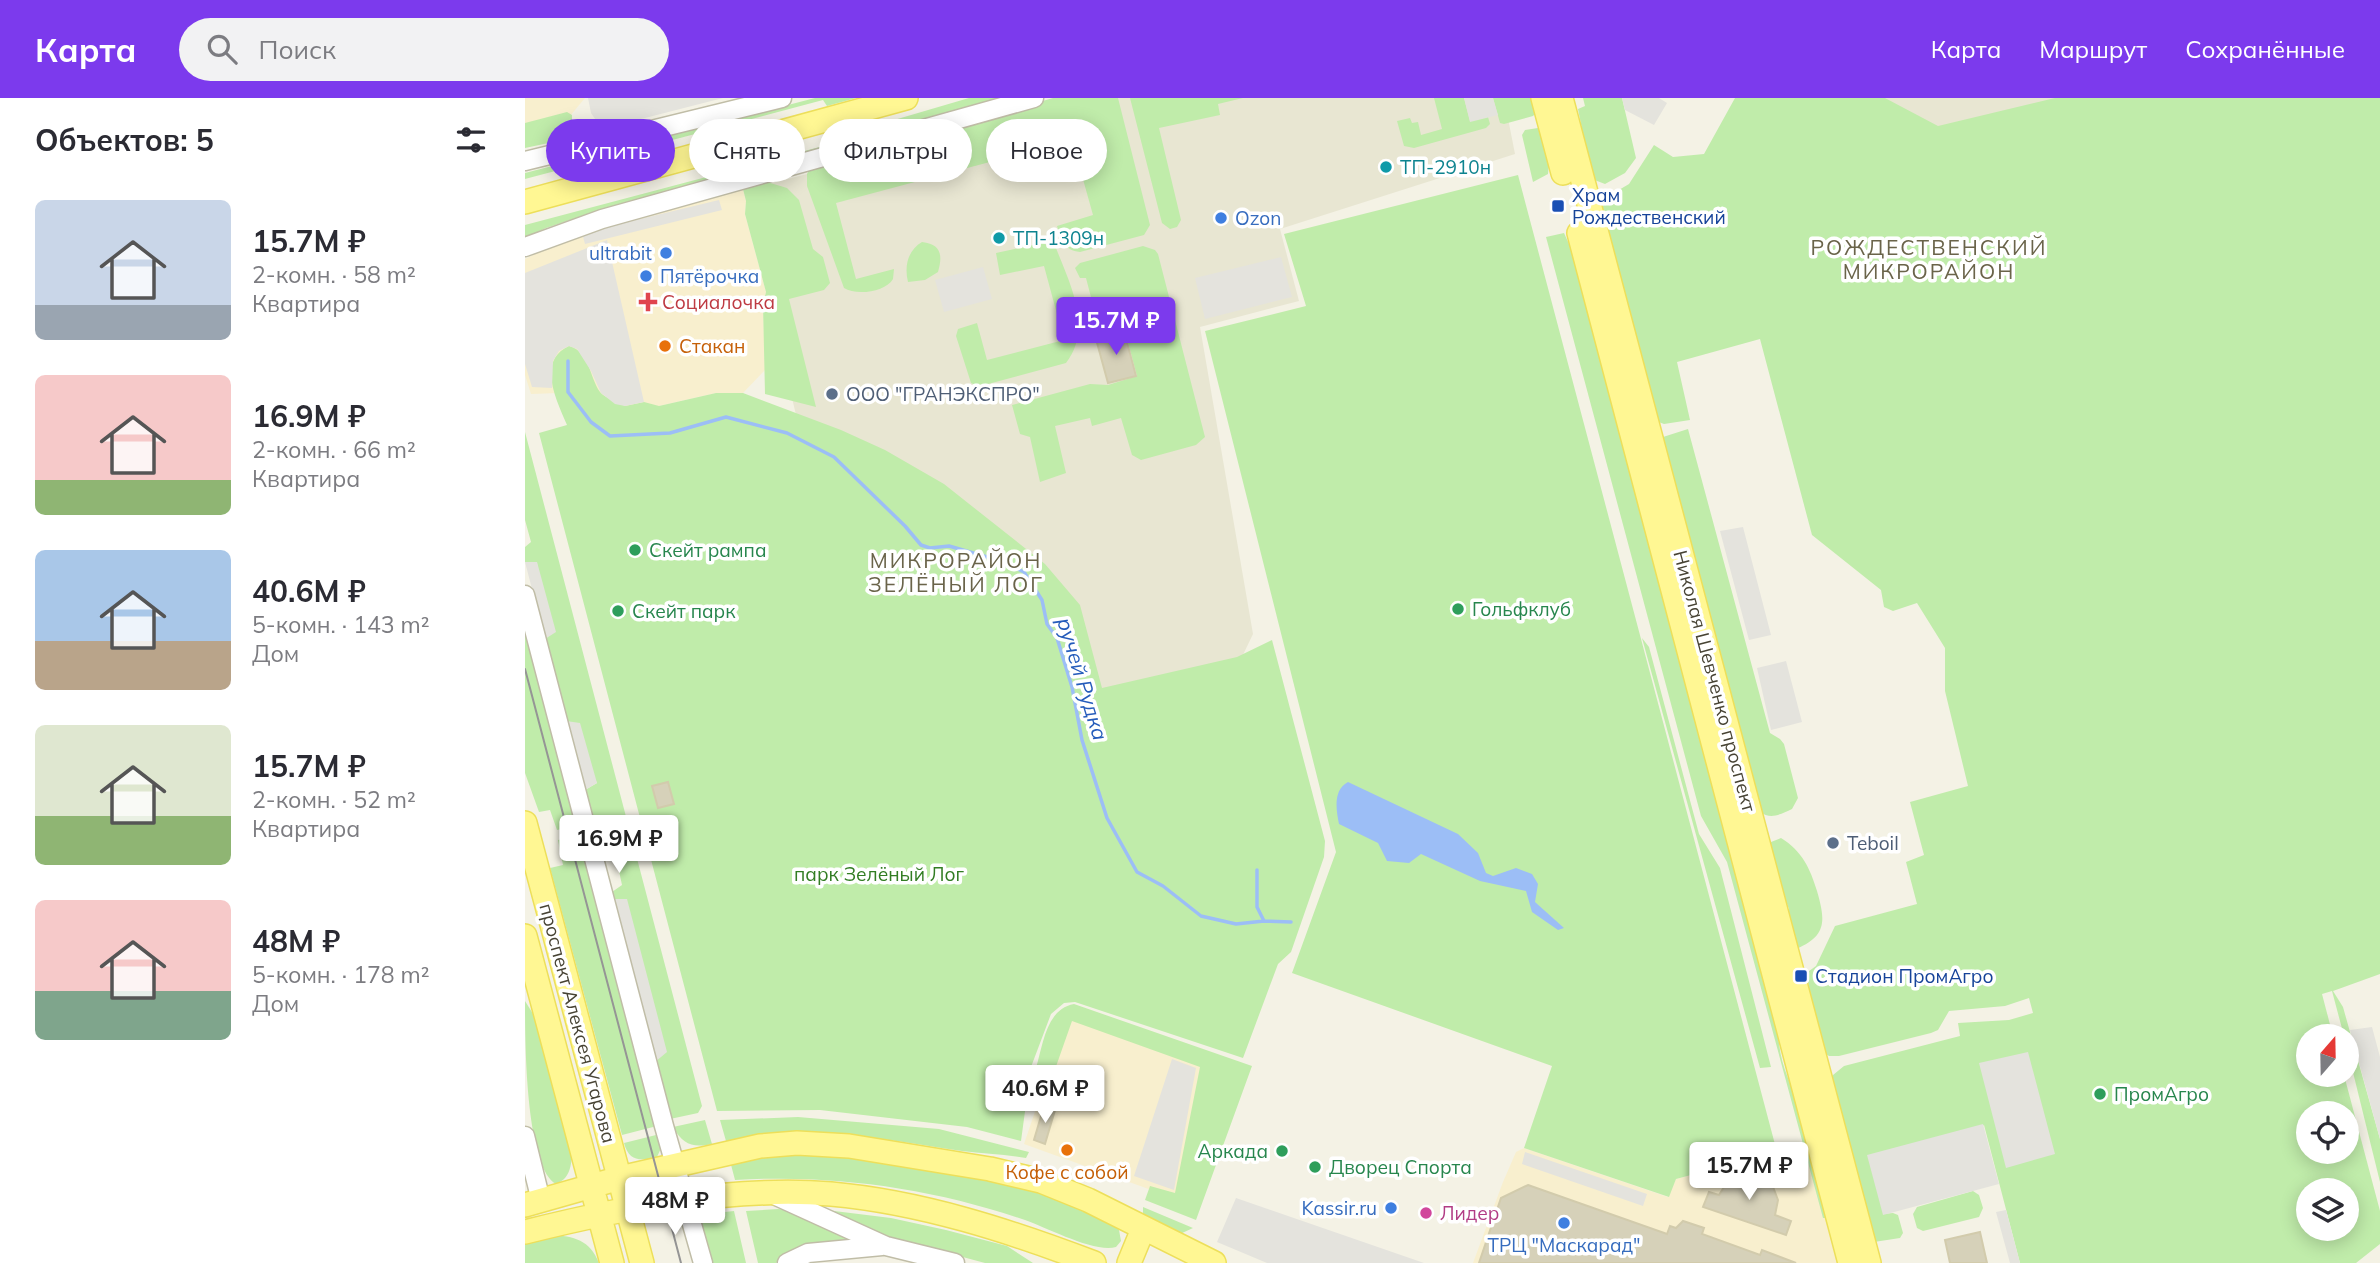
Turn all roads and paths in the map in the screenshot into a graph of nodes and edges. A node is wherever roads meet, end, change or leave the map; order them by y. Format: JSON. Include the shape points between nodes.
{"nodes":[{"id":1,"x":782,"y":98,"type":"edge"},
{"id":2,"x":906,"y":98,"type":"edge"},
{"id":3,"x":1034,"y":98,"type":"edge"},
{"id":4,"x":1543,"y":98,"type":"edge"},
{"id":5,"x":1561,"y":98,"type":"edge"},
{"id":6,"x":525,"y":160,"type":"edge"},
{"id":7,"x":525,"y":202,"type":"edge"},
{"id":8,"x":525,"y":247,"type":"edge"},
{"id":9,"x":525,"y":595,"type":"edge"},
{"id":10,"x":525,"y":823,"type":"edge"},
{"id":11,"x":1745,"y":831,"type":"junction"},
{"id":12,"x":525,"y":936,"type":"edge"},
{"id":13,"x":525,"y":1136,"type":"edge"},
{"id":14,"x":677,"y":1165,"type":"junction"},
{"id":15,"x":620,"y":1178,"type":"junction"},
{"id":16,"x":592,"y":1187,"type":"junction"},
{"id":17,"x":771,"y":1194,"type":"junction"},
{"id":18,"x":685,"y":1200,"type":"junction"},
{"id":19,"x":533,"y":1203,"type":"edge"},
{"id":20,"x":628,"y":1211,"type":"junction"},
{"id":21,"x":600,"y":1217,"type":"junction"},
{"id":22,"x":1143,"y":1228,"type":"junction"},
{"id":23,"x":536,"y":1230,"type":"edge"},
{"id":24,"x":886,"y":1246,"type":"junction"},
{"id":25,"x":612,"y":1263,"type":"edge"},
{"id":26,"x":642,"y":1263,"type":"edge"},
{"id":27,"x":703,"y":1263,"type":"edge"},
{"id":28,"x":787,"y":1263,"type":"edge"},
{"id":29,"x":955,"y":1263,"type":"edge"},
{"id":30,"x":1094,"y":1263,"type":"edge"},
{"id":31,"x":1129,"y":1263,"type":"edge"},
{"id":32,"x":1214,"y":1263,"type":"edge"},
{"id":33,"x":1850,"y":1263,"type":"edge"},
{"id":34,"x":1869,"y":1263,"type":"edge"}],
"edges":[{"from":1,"to":6,"type":"street"},
{"from":2,"to":7,"type":"main road"},
{"from":3,"to":8,"type":"street","via":[[602,219]]},
{"from":4,"to":11,"type":"main road","name":"Николая Шевченко проспект"},
{"from":5,"to":11,"type":"main road","name":"Николая Шевченко проспект"},
{"from":9,"to":14,"type":"street"},
{"from":10,"to":15,"type":"main road","name":"проспект Алексея Угарова"},
{"from":11,"to":33,"type":"main road","name":"Николая Шевченко проспект"},
{"from":11,"to":34,"type":"main road","name":"Николая Шевченко проспект"},
{"from":12,"to":16,"type":"main road","name":"проспект Алексея Угарова"},
{"from":13,"to":19,"type":"street"},
{"from":14,"to":15,"type":"main road"},
{"from":14,"to":18,"type":"street"},
{"from":14,"to":22,"type":"main road","via":[[761,1146],[810,1144],[888,1151],[1041,1181]]},
{"from":15,"to":16,"type":"main road"},
{"from":15,"to":20,"type":"main road","name":"проспект Алексея Угарова"},
{"from":16,"to":19,"type":"main road"},
{"from":16,"to":21,"type":"main road","name":"проспект Алексея Угарова"},
{"from":17,"to":18,"type":"main road"},
{"from":17,"to":24,"type":"street"},
{"from":17,"to":30,"type":"main road","via":[[831,1194],[893,1203],[1020,1236]]},
{"from":18,"to":20,"type":"main road"},
{"from":18,"to":27,"type":"street"},
{"from":19,"to":23,"type":"main road"},
{"from":20,"to":21,"type":"main road"},
{"from":20,"to":26,"type":"main road","name":"проспект Алексея Угарова"},
{"from":21,"to":23,"type":"main road"},
{"from":21,"to":25,"type":"main road","name":"проспект Алексея Угарова"},
{"from":22,"to":31,"type":"main road"},
{"from":22,"to":32,"type":"main road"},
{"from":24,"to":28,"type":"street","via":[[808,1253]]},
{"from":24,"to":29,"type":"street"}]}
